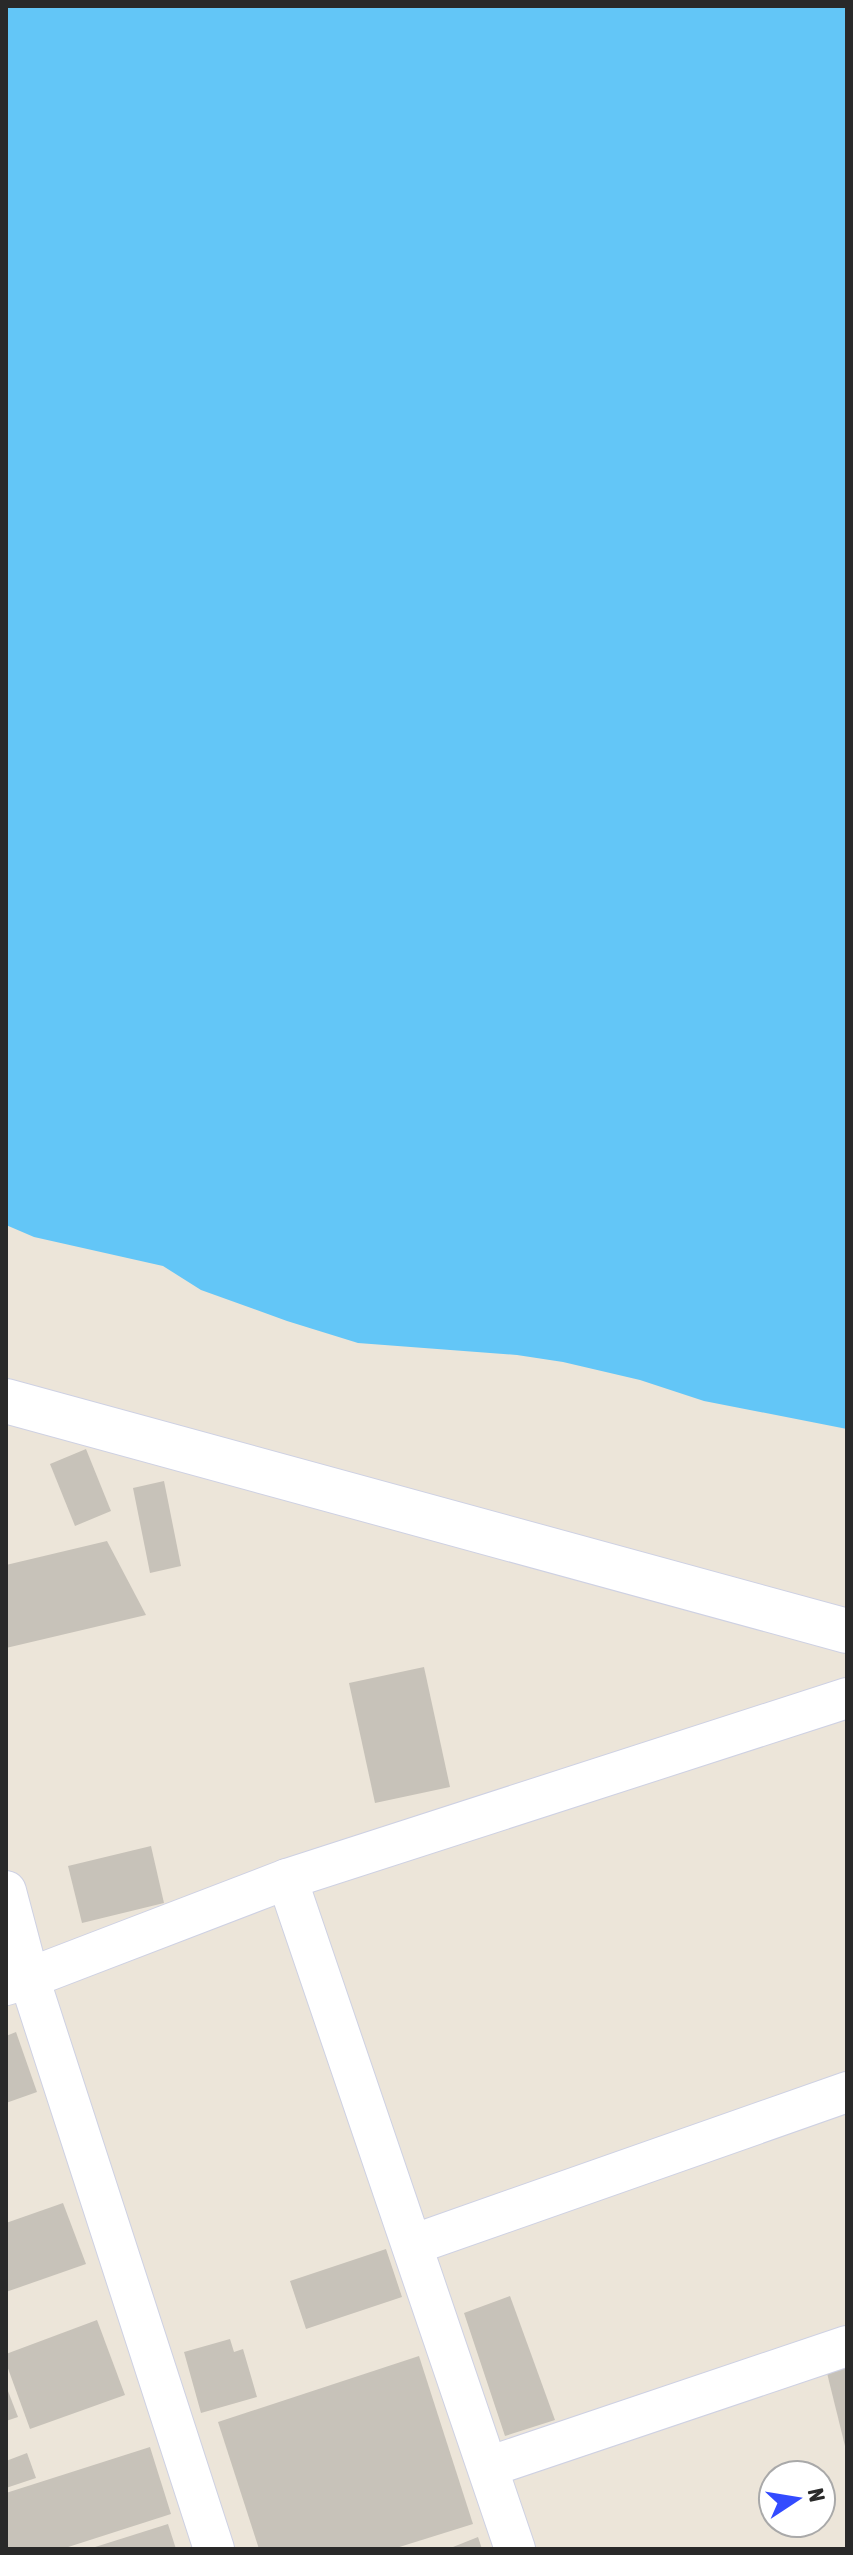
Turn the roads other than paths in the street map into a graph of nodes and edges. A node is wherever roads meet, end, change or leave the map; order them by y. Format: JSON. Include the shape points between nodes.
{"nodes":[{"id":1,"x":6,"y":1401,"type":"edge"},
{"id":2,"x":847,"y":1631,"type":"edge"},
{"id":3,"x":847,"y":1698,"type":"edge"},
{"id":4,"x":287,"y":1879,"type":"junction"},
{"id":5,"x":6,"y":1891,"type":"edge"},
{"id":6,"x":18,"y":1982,"type":"edge"},
{"id":7,"x":847,"y":2092,"type":"edge"},
{"id":8,"x":412,"y":2245,"type":"junction"},
{"id":9,"x":847,"y":2346,"type":"edge"},
{"id":10,"x":488,"y":2467,"type":"junction"},
{"id":11,"x":214,"y":2549,"type":"edge"},
{"id":12,"x":515,"y":2549,"type":"edge"}],
"edges":[{"from":1,"to":2,"type":"street"},
{"from":3,"to":4,"type":"street"},
{"from":4,"to":6,"type":"street"},
{"from":4,"to":8,"type":"street"},
{"from":5,"to":6,"type":"street"},
{"from":6,"to":11,"type":"street"},
{"from":7,"to":8,"type":"street"},
{"from":8,"to":10,"type":"street"},
{"from":9,"to":10,"type":"street"},
{"from":10,"to":12,"type":"street"}]}
